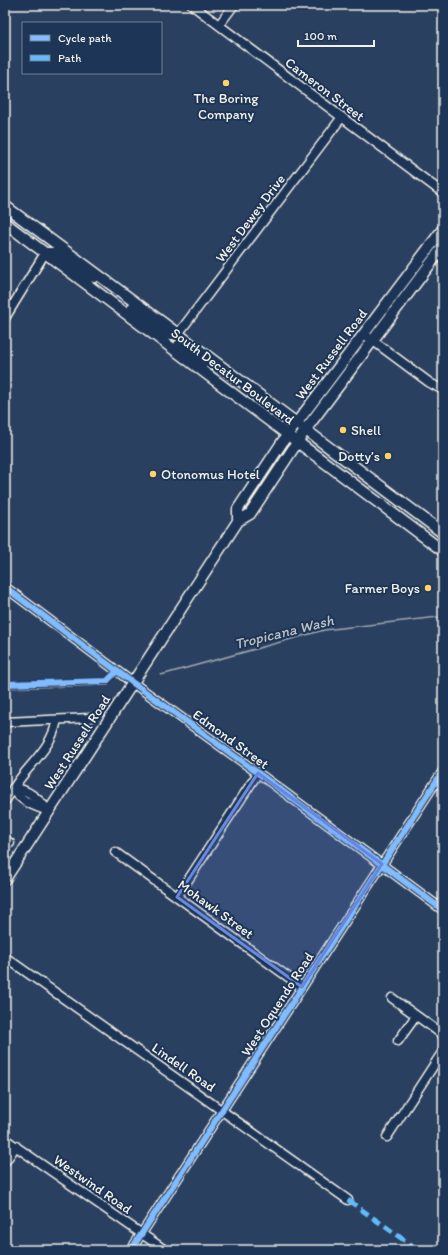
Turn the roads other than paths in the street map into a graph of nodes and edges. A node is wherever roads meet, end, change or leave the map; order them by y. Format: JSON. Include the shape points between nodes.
{"nodes":[{"id":1,"x":192,"y":5,"type":"edge"},
{"id":2,"x":234,"y":5,"type":"edge"},
{"id":3,"x":219,"y":25,"type":"junction"},
{"id":4,"x":342,"y":118,"type":"junction"},
{"id":5,"x":443,"y":193,"type":"edge"},
{"id":6,"x":5,"y":206,"type":"edge"},
{"id":7,"x":5,"y":223,"type":"edge"},
{"id":8,"x":443,"y":229,"type":"edge"},
{"id":9,"x":443,"y":247,"type":"edge"},
{"id":10,"x":46,"y":253,"type":"junction"},
{"id":11,"x":106,"y":280,"type":"junction"},
{"id":12,"x":114,"y":304,"type":"junction"},
{"id":13,"x":5,"y":318,"type":"edge"},
{"id":14,"x":178,"y":334,"type":"junction"},
{"id":15,"x":364,"y":335,"type":"junction"},
{"id":16,"x":162,"y":340,"type":"junction"},
{"id":17,"x":374,"y":340,"type":"junction"},
{"id":18,"x":223,"y":367,"type":"junction"},
{"id":19,"x":443,"y":390,"type":"edge"},
{"id":20,"x":297,"y":423,"type":"junction"},
{"id":21,"x":306,"y":429,"type":"junction"},
{"id":22,"x":288,"y":435,"type":"junction"},
{"id":23,"x":297,"y":442,"type":"junction"},
{"id":24,"x":238,"y":521,"type":"junction"},
{"id":25,"x":443,"y":533,"type":"edge"},
{"id":26,"x":443,"y":551,"type":"edge"},
{"id":27,"x":5,"y":587,"type":"edge"},
{"id":28,"x":133,"y":683,"type":"junction"},
{"id":29,"x":90,"y":718,"type":"dead end"},
{"id":30,"x":57,"y":720,"type":"junction"},
{"id":31,"x":5,"y":722,"type":"edge"},
{"id":32,"x":443,"y":771,"type":"edge"},
{"id":33,"x":258,"y":773,"type":"junction"},
{"id":34,"x":13,"y":788,"type":"junction"},
{"id":35,"x":5,"y":801,"type":"edge"},
{"id":36,"x":49,"y":811,"type":"junction"},
{"id":37,"x":115,"y":852,"type":"dead end"},
{"id":38,"x":382,"y":864,"type":"junction"},
{"id":39,"x":5,"y":879,"type":"edge"},
{"id":40,"x":177,"y":896,"type":"junction"},
{"id":41,"x":443,"y":910,"type":"edge"},
{"id":42,"x":5,"y":957,"type":"edge"},
{"id":43,"x":302,"y":987,"type":"junction"},
{"id":44,"x":392,"y":998,"type":"dead end"},
{"id":45,"x":416,"y":1016,"type":"junction"},
{"id":46,"x":443,"y":1035,"type":"edge"},
{"id":47,"x":398,"y":1041,"type":"dead end"},
{"id":48,"x":443,"y":1050,"type":"edge"},
{"id":49,"x":222,"y":1110,"type":"junction"},
{"id":50,"x":387,"y":1137,"type":"dead end"},
{"id":51,"x":5,"y":1139,"type":"edge"},
{"id":52,"x":16,"y":1146,"type":"junction"},
{"id":53,"x":5,"y":1162,"type":"edge"},
{"id":54,"x":348,"y":1200,"type":"dead end"},
{"id":55,"x":142,"y":1234,"type":"junction"},
{"id":56,"x":131,"y":1250,"type":"edge"},
{"id":57,"x":165,"y":1250,"type":"edge"}],
"edges":[{"from":1,"to":3,"type":"street","name":"Cameron Street"},
{"from":2,"to":3,"type":"street"},
{"from":3,"to":4,"type":"street","name":"Cameron Street"},
{"from":4,"to":5,"type":"street","name":"Cameron Street"},
{"from":4,"to":14,"type":"street","name":"West Dewey Drive"},
{"from":6,"to":11,"type":"main road","name":"South Decatur Boulevard"},
{"from":7,"to":10,"type":"main road","name":"South Decatur Boulevard"},
{"from":8,"to":15,"type":"main road","name":"West Russell Road"},
{"from":9,"to":17,"type":"main road","name":"West Russell Road"},
{"from":10,"to":11,"type":"main road","via":[[56,253],[85,273]]},
{"from":10,"to":12,"type":"main road","name":"South Decatur Boulevard"},
{"from":10,"to":13,"type":"street"},
{"from":11,"to":14,"type":"main road","name":"South Decatur Boulevard"},
{"from":12,"to":14,"type":"main road","via":[[127,306],[168,334]]},
{"from":12,"to":16,"type":"main road","name":"South Decatur Boulevard"},
{"from":14,"to":18,"type":"main road","name":"South Decatur Boulevard"},
{"from":15,"to":17,"type":"street"},
{"from":15,"to":20,"type":"main road","name":"West Russell Road"},
{"from":16,"to":18,"type":"main road","via":[[171,340],[201,360]]},
{"from":16,"to":22,"type":"main road","name":"South Decatur Boulevard"},
{"from":17,"to":19,"type":"street"},
{"from":17,"to":21,"type":"main road","name":"West Russell Road"},
{"from":18,"to":20,"type":"main road","name":"South Decatur Boulevard"},
{"from":20,"to":21,"type":"main road","name":"South Decatur Boulevard"},
{"from":20,"to":22,"type":"main road","name":"West Russell Road"},
{"from":21,"to":23,"type":"main road","name":"West Russell Road"},
{"from":21,"to":25,"type":"main road","name":"South Decatur Boulevard"},
{"from":22,"to":23,"type":"main road","name":"South Decatur Boulevard"},
{"from":22,"to":24,"type":"main road","name":"West Russell Road","via":[[238,508]]},
{"from":23,"to":24,"type":"main road","name":"West Russell Road","via":[[250,514]]},
{"from":23,"to":26,"type":"main road","name":"South Decatur Boulevard"},
{"from":24,"to":28,"type":"main road","name":"West Russell Road"},
{"from":27,"to":28,"type":"street","name":"Edmond Street"},
{"from":28,"to":33,"type":"street","name":"Edmond Street"},
{"from":28,"to":36,"type":"main road","name":"West Russell Road"},
{"from":29,"to":30,"type":"street"},
{"from":30,"to":31,"type":"street"},
{"from":30,"to":34,"type":"street","via":[[55,732],[33,765]]},
{"from":32,"to":38,"type":"street","name":"West Oquendo Road"},
{"from":33,"to":38,"type":"street","name":"Edmond Street"},
{"from":33,"to":40,"type":"street"},
{"from":34,"to":35,"type":"street"},
{"from":34,"to":36,"type":"street","via":[[16,794],[35,807]]},
{"from":36,"to":39,"type":"main road","name":"West Russell Road"},
{"from":37,"to":40,"type":"street","name":"Mohawk Street"},
{"from":38,"to":41,"type":"street","name":"Edmond Street"},
{"from":38,"to":43,"type":"street","name":"West Oquendo Road"},
{"from":40,"to":43,"type":"street","name":"Mohawk Street"},
{"from":42,"to":49,"type":"street","name":"Lindell Road"},
{"from":43,"to":49,"type":"street","name":"West Oquendo Road"},
{"from":44,"to":45,"type":"street"},
{"from":45,"to":46,"type":"street"},
{"from":45,"to":47,"type":"street"},
{"from":48,"to":50,"type":"street"},
{"from":49,"to":54,"type":"street","name":"Lindell Road"},
{"from":49,"to":55,"type":"street","name":"West Oquendo Road"},
{"from":51,"to":52,"type":"street","name":"Westwind Road"},
{"from":52,"to":53,"type":"street"},
{"from":52,"to":55,"type":"street","name":"Westwind Road"},
{"from":55,"to":56,"type":"street","name":"West Oquendo Road"},
{"from":55,"to":57,"type":"street","name":"Westwind Road"}]}
